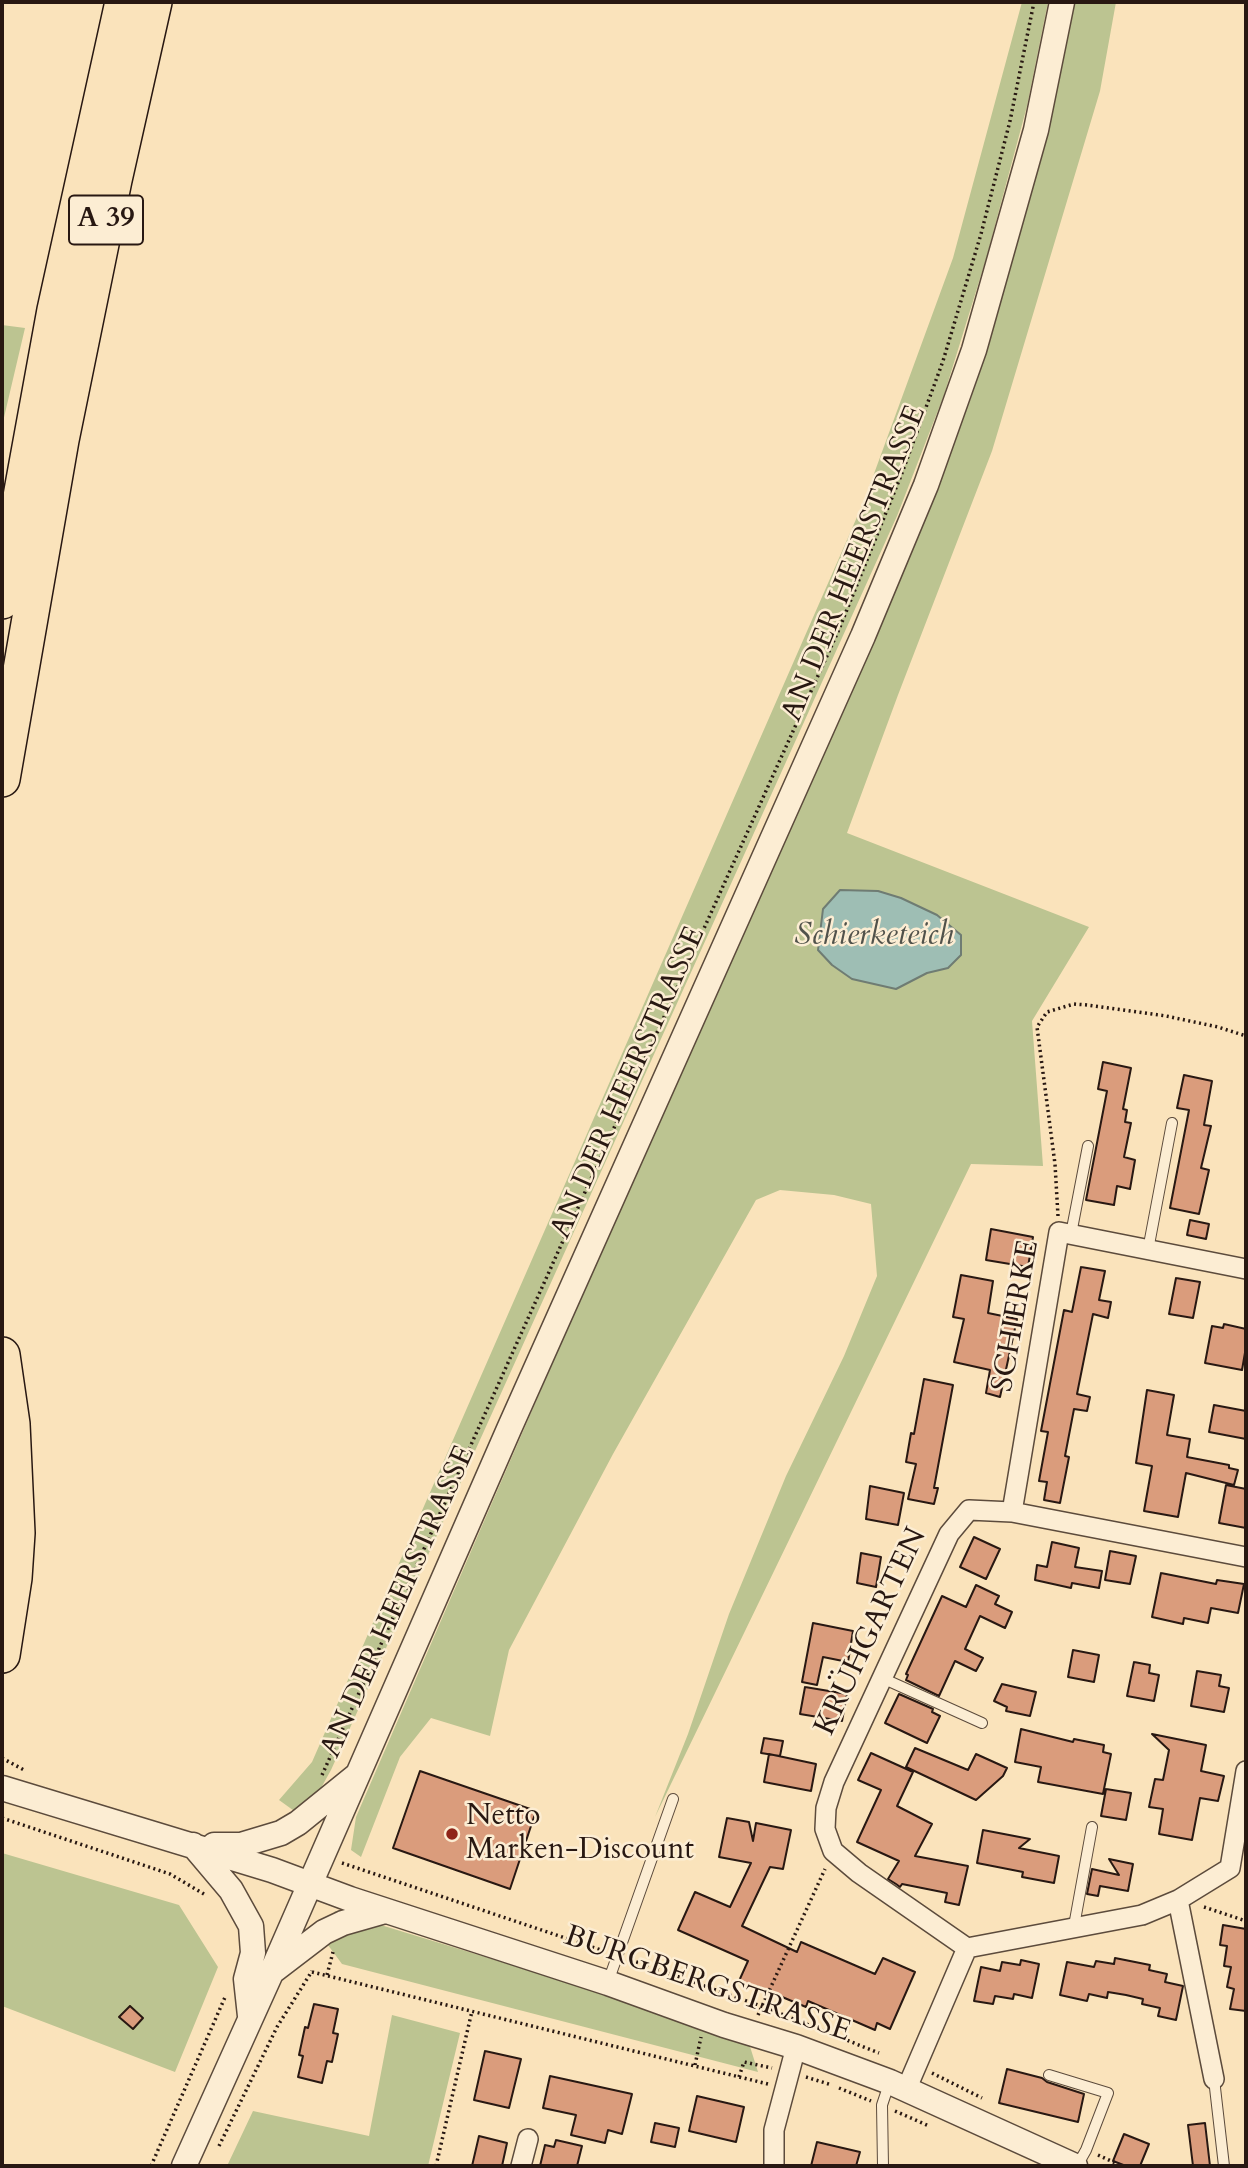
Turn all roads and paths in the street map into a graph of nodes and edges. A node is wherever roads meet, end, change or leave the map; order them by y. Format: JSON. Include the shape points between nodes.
{"nodes":[{"id":1,"x":123,"y":2,"type":"edge"},
{"id":2,"x":154,"y":2,"type":"edge"},
{"id":3,"x":1034,"y":2,"type":"edge"},
{"id":4,"x":1062,"y":2,"type":"edge"},
{"id":5,"x":2,"y":601,"type":"edge"},
{"id":6,"x":2,"y":779,"type":"edge"},
{"id":7,"x":1246,"y":1036,"type":"edge"},
{"id":8,"x":1172,"y":1123,"type":"dead end"},
{"id":9,"x":1088,"y":1146,"type":"dead end"},
{"id":10,"x":1065,"y":1233,"type":"junction"},
{"id":11,"x":1148,"y":1250,"type":"junction"},
{"id":12,"x":1246,"y":1269,"type":"edge"},
{"id":13,"x":2,"y":1355,"type":"edge"},
{"id":14,"x":1012,"y":1512,"type":"junction"},
{"id":15,"x":1246,"y":1557,"type":"edge"},
{"id":16,"x":2,"y":1655,"type":"edge"},
{"id":17,"x":882,"y":1678,"type":"junction"},
{"id":18,"x":982,"y":1723,"type":"dead end"},
{"id":19,"x":2,"y":1758,"type":"edge"},
{"id":20,"x":1246,"y":1770,"type":"edge"},
{"id":21,"x":358,"y":1773,"type":"junction"},
{"id":22,"x":32,"y":1774,"type":"dead end"},
{"id":23,"x":320,"y":1778,"type":"dead end"},
{"id":24,"x":2,"y":1788,"type":"edge"},
{"id":25,"x":673,"y":1800,"type":"dead end"},
{"id":26,"x":2,"y":1818,"type":"edge"},
{"id":27,"x":1242,"y":1821,"type":"edge"},
{"id":28,"x":1092,"y":1827,"type":"dead end"},
{"id":29,"x":192,"y":1845,"type":"junction"},
{"id":30,"x":833,"y":1851,"type":"junction"},
{"id":31,"x":361,"y":1871,"type":"dead end"},
{"id":32,"x":311,"y":1884,"type":"junction"},
{"id":33,"x":204,"y":1894,"type":"dead end"},
{"id":34,"x":1178,"y":1900,"type":"junction"},
{"id":35,"x":385,"y":1911,"type":"junction"},
{"id":36,"x":1246,"y":1921,"type":"edge"},
{"id":37,"x":1074,"y":1926,"type":"junction"},
{"id":38,"x":967,"y":1948,"type":"junction"},
{"id":39,"x":334,"y":1951,"type":"dead end"},
{"id":40,"x":618,"y":1955,"type":"junction"},
{"id":41,"x":272,"y":1971,"type":"junction"},
{"id":42,"x":327,"y":1975,"type":"junction"},
{"id":43,"x":608,"y":1983,"type":"junction"},
{"id":44,"x":226,"y":1994,"type":"dead end"},
{"id":45,"x":761,"y":2006,"type":"junction"},
{"id":46,"x":472,"y":2011,"type":"junction"},
{"id":47,"x":251,"y":2017,"type":"junction"},
{"id":48,"x":752,"y":2034,"type":"junction"},
{"id":49,"x":702,"y":2036,"type":"dead end"},
{"id":50,"x":796,"y":2047,"type":"junction"},
{"id":51,"x":695,"y":2065,"type":"junction"},
{"id":52,"x":916,"y":2066,"type":"junction"},
{"id":53,"x":1049,"y":2075,"type":"dead end"},
{"id":54,"x":1214,"y":2079,"type":"joint"},
{"id":55,"x":898,"y":2086,"type":"junction"},
{"id":56,"x":785,"y":2088,"type":"junction"},
{"id":57,"x":528,"y":2139,"type":"dead end"},
{"id":58,"x":215,"y":2154,"type":"dead end"},
{"id":59,"x":151,"y":2166,"type":"edge"},
{"id":60,"x":184,"y":2166,"type":"edge"},
{"id":61,"x":436,"y":2166,"type":"edge"},
{"id":62,"x":521,"y":2166,"type":"edge"},
{"id":63,"x":774,"y":2166,"type":"edge"},
{"id":64,"x":883,"y":2166,"type":"edge"},
{"id":65,"x":1076,"y":2166,"type":"edge"},
{"id":66,"x":1224,"y":2166,"type":"edge"}],
"edges":[{"from":1,"to":5,"type":"highway","number":"A 39","via":[[55,310]]},
{"from":2,"to":6,"type":"highway","number":"A 39","via":[[61,439]]},
{"from":3,"to":23,"type":"path","via":[[981,234],[943,361],[902,473],[834,639]]},
{"from":4,"to":21,"type":"street","name":"AN DER HEERSTRASSE","via":[[1036,130],[978,337],[926,485]]},
{"from":7,"to":10,"type":"path","via":[[1166,1016],[1087,1005],[1074,1004],[1047,1013],[1037,1027]]},
{"from":8,"to":11,"type":"lane"},
{"from":9,"to":10,"type":"lane"},
{"from":10,"to":11,"type":"street","name":"SCHIERKE"},
{"from":10,"to":14,"type":"street","name":"SCHIERKE"},
{"from":11,"to":12,"type":"street","name":"SCHIERKE"},
{"from":13,"to":16,"type":"highway","via":[[12,1424],[17,1533]]},
{"from":14,"to":15,"type":"street","name":"KRÜHGARTEN"},
{"from":14,"to":17,"type":"street","name":"KRÜHGARTEN","via":[[969,1510],[949,1534]]},
{"from":17,"to":18,"type":"lane"},
{"from":17,"to":30,"type":"street","name":"KRÜHGARTEN","via":[[826,1808],[825,1829]]},
{"from":19,"to":22,"type":"path"},
{"from":20,"to":27,"type":"street"},
{"from":21,"to":29,"type":"street","via":[[281,1833],[241,1845]]},
{"from":21,"to":32,"type":"street","name":"AN DER HEERSTRASSE"},
{"from":24,"to":29,"type":"street","name":"BURGBERGSTRASSE"},
{"from":25,"to":40,"type":"lane"},
{"from":26,"to":33,"type":"path","via":[[170,1874]]},
{"from":27,"to":34,"type":"street","via":[[1230,1868]]},
{"from":28,"to":37,"type":"lane"},
{"from":29,"to":32,"type":"street","name":"BURGBERGSTRASSE"},
{"from":29,"to":47,"type":"street","via":[[232,1890],[251,1926],[253,1953],[246,1979]]},
{"from":30,"to":38,"type":"street"},
{"from":30,"to":45,"type":"path"},
{"from":31,"to":40,"type":"path"},
{"from":32,"to":35,"type":"street","name":"BURGBERGSTRASSE"},
{"from":32,"to":41,"type":"street","name":"AN DER HEERSTRASSE"},
{"from":34,"to":36,"type":"path"},
{"from":34,"to":37,"type":"street","via":[[1142,1915]]},
{"from":34,"to":54,"type":"street"},
{"from":35,"to":41,"type":"street","via":[[324,1932]]},
{"from":35,"to":43,"type":"street","name":"BURGBERGSTRASSE"},
{"from":37,"to":38,"type":"street"},
{"from":38,"to":52,"type":"street"},
{"from":39,"to":42,"type":"path"},
{"from":40,"to":43,"type":"lane"},
{"from":40,"to":45,"type":"path"},
{"from":41,"to":47,"type":"street","name":"AN DER HEERSTRASSE"},
{"from":42,"to":46,"type":"path"},
{"from":42,"to":58,"type":"path","via":[[312,1972],[277,2027]]},
{"from":43,"to":48,"type":"street","name":"BURGBERGSTRASSE"},
{"from":44,"to":59,"type":"path"},
{"from":45,"to":48,"type":"path"},
{"from":45,"to":52,"type":"path"},
{"from":46,"to":51,"type":"path"},
{"from":46,"to":61,"type":"path"},
{"from":47,"to":60,"type":"street","name":"AN DER HEERSTRASSE"},
{"from":48,"to":50,"type":"street","name":"BURGBERGSTRASSE"},
{"from":49,"to":51,"type":"path"},
{"from":50,"to":55,"type":"street","name":"BURGBERGSTRASSE"},
{"from":50,"to":56,"type":"street"},
{"from":51,"to":56,"type":"path"},
{"from":52,"to":55,"type":"street"},
{"from":53,"to":65,"type":"lane","via":[[1108,2093]]},
{"from":54,"to":66,"type":"lane"},
{"from":55,"to":64,"type":"lane","via":[[882,2105]]},
{"from":55,"to":65,"type":"street","name":"BURGBERGSTRASSE"},
{"from":56,"to":63,"type":"street","via":[[774,2130]]},
{"from":57,"to":62,"type":"street"}]}
